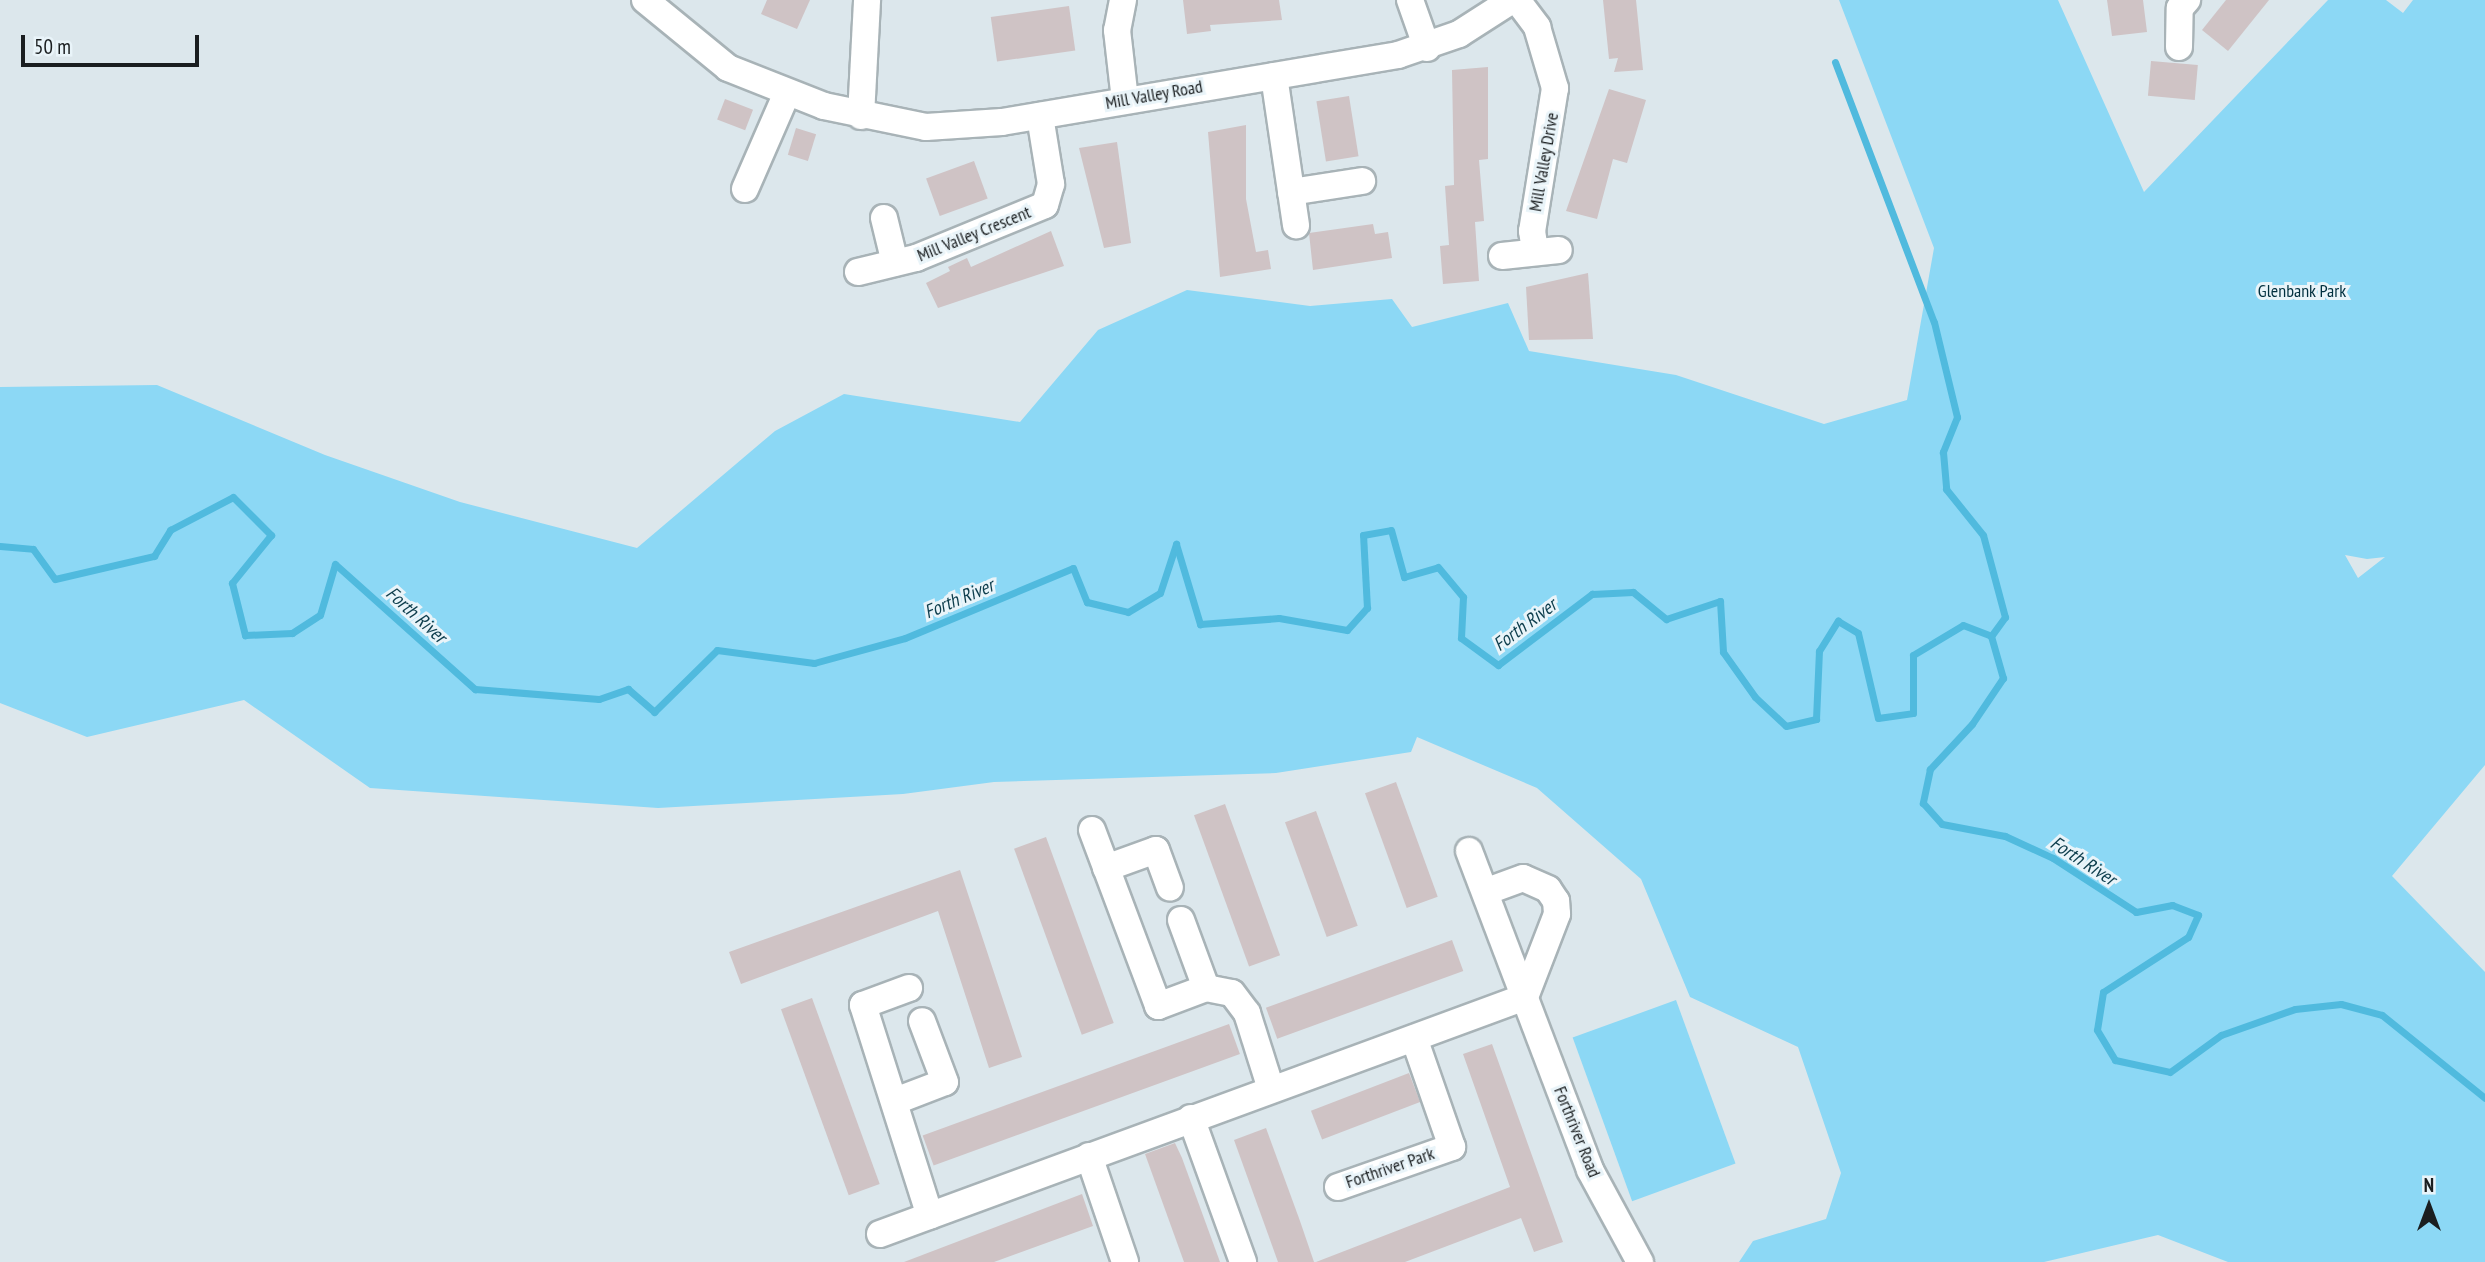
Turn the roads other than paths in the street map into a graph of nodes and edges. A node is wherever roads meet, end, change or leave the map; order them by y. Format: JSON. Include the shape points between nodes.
{"nodes":[{"id":1,"x":645,"y":0,"type":"edge"},
{"id":2,"x":867,"y":0,"type":"edge"},
{"id":3,"x":1123,"y":0,"type":"edge"},
{"id":4,"x":1410,"y":0,"type":"edge"},
{"id":5,"x":1512,"y":0,"type":"edge"},
{"id":6,"x":1517,"y":0,"type":"edge"},
{"id":7,"x":2187,"y":0,"type":"edge"},
{"id":8,"x":2179,"y":47,"type":"dead end"},
{"id":9,"x":1427,"y":48,"type":"junction"},
{"id":10,"x":1274,"y":76,"type":"junction"},
{"id":11,"x":787,"y":93,"type":"junction"},
{"id":12,"x":1125,"y":100,"type":"junction"},
{"id":13,"x":861,"y":116,"type":"junction"},
{"id":14,"x":1040,"y":116,"type":"junction"},
{"id":15,"x":1362,"y":181,"type":"dead end"},
{"id":16,"x":745,"y":189,"type":"dead end"},
{"id":17,"x":1292,"y":192,"type":"junction"},
{"id":18,"x":884,"y":218,"type":"dead end"},
{"id":19,"x":1296,"y":225,"type":"dead end"},
{"id":20,"x":1502,"y":256,"type":"dead end"},
{"id":21,"x":895,"y":263,"type":"junction"},
{"id":22,"x":858,"y":272,"type":"dead end"},
{"id":23,"x":1092,"y":830,"type":"dead end"},
{"id":24,"x":1469,"y":851,"type":"dead end"},
{"id":25,"x":1106,"y":868,"type":"junction"},
{"id":26,"x":1170,"y":888,"type":"dead end"},
{"id":27,"x":1485,"y":892,"type":"junction"},
{"id":28,"x":1181,"y":920,"type":"dead end"},
{"id":29,"x":909,"y":988,"type":"dead end"},
{"id":30,"x":1206,"y":988,"type":"junction"},
{"id":31,"x":1525,"y":997,"type":"junction"},
{"id":32,"x":922,"y":1021,"type":"dead end"},
{"id":33,"x":1413,"y":1038,"type":"junction"},
{"id":34,"x":1271,"y":1088,"type":"junction"},
{"id":35,"x":898,"y":1100,"type":"junction"},
{"id":36,"x":1191,"y":1118,"type":"junction"},
{"id":37,"x":1088,"y":1156,"type":"junction"},
{"id":38,"x":1338,"y":1187,"type":"dead end"},
{"id":39,"x":930,"y":1216,"type":"junction"},
{"id":40,"x":880,"y":1234,"type":"dead end"},
{"id":41,"x":1125,"y":1262,"type":"edge"},
{"id":42,"x":1243,"y":1262,"type":"edge"},
{"id":43,"x":1640,"y":1262,"type":"edge"}],
"edges":[{"from":1,"to":11,"type":"street","name":"Mill Valley Road","via":[[728,68]]},
{"from":2,"to":13,"type":"street"},
{"from":3,"to":12,"type":"street","via":[[1117,30]]},
{"from":4,"to":9,"type":"street"},
{"from":5,"to":9,"type":"street","name":"Mill Valley Road"},
{"from":6,"to":20,"type":"street","name":"Mill Valley Drive","via":[[1537,27],[1555,88],[1532,231],[1547,250]]},
{"from":7,"to":8,"type":"street","via":[[2180,8]]},
{"from":9,"to":10,"type":"street","name":"Mill Valley Road"},
{"from":10,"to":12,"type":"street","name":"Mill Valley Road"},
{"from":10,"to":17,"type":"street"},
{"from":11,"to":13,"type":"street","name":"Mill Valley Road"},
{"from":11,"to":16,"type":"street"},
{"from":12,"to":14,"type":"street","name":"Mill Valley Road"},
{"from":13,"to":14,"type":"street","name":"Mill Valley Road","via":[[964,127]]},
{"from":14,"to":21,"type":"street","name":"Mill Valley Crescent","via":[[1051,184],[1045,205]]},
{"from":15,"to":17,"type":"street"},
{"from":17,"to":19,"type":"street"},
{"from":18,"to":21,"type":"street","name":"Mill Valley Crescent"},
{"from":21,"to":22,"type":"street","name":"Mill Valley Crescent"},
{"from":23,"to":25,"type":"street"},
{"from":24,"to":27,"type":"street","name":"Forthriver Road"},
{"from":25,"to":26,"type":"street","via":[[1156,850]]},
{"from":25,"to":30,"type":"street","via":[[1158,1006]]},
{"from":27,"to":31,"type":"street","name":"Forthriver Road"},
{"from":27,"to":31,"type":"street","via":[[1523,878],[1548,889],[1556,901],[1550,937]]},
{"from":28,"to":30,"type":"street"},
{"from":29,"to":35,"type":"street","via":[[863,1006]]},
{"from":30,"to":34,"type":"street","via":[[1221,988],[1242,1002]]},
{"from":31,"to":33,"type":"street"},
{"from":31,"to":43,"type":"street","name":"Forthriver Road","via":[[1590,1170]]},
{"from":32,"to":35,"type":"street","via":[[945,1082]]},
{"from":33,"to":34,"type":"street"},
{"from":33,"to":38,"type":"street","name":"Forthriver Park","via":[[1452,1147]]},
{"from":34,"to":36,"type":"street"},
{"from":35,"to":39,"type":"street","via":[[898,1126]]},
{"from":36,"to":37,"type":"street"},
{"from":36,"to":42,"type":"street"},
{"from":37,"to":39,"type":"street"},
{"from":37,"to":41,"type":"street"},
{"from":39,"to":40,"type":"street"}]}
